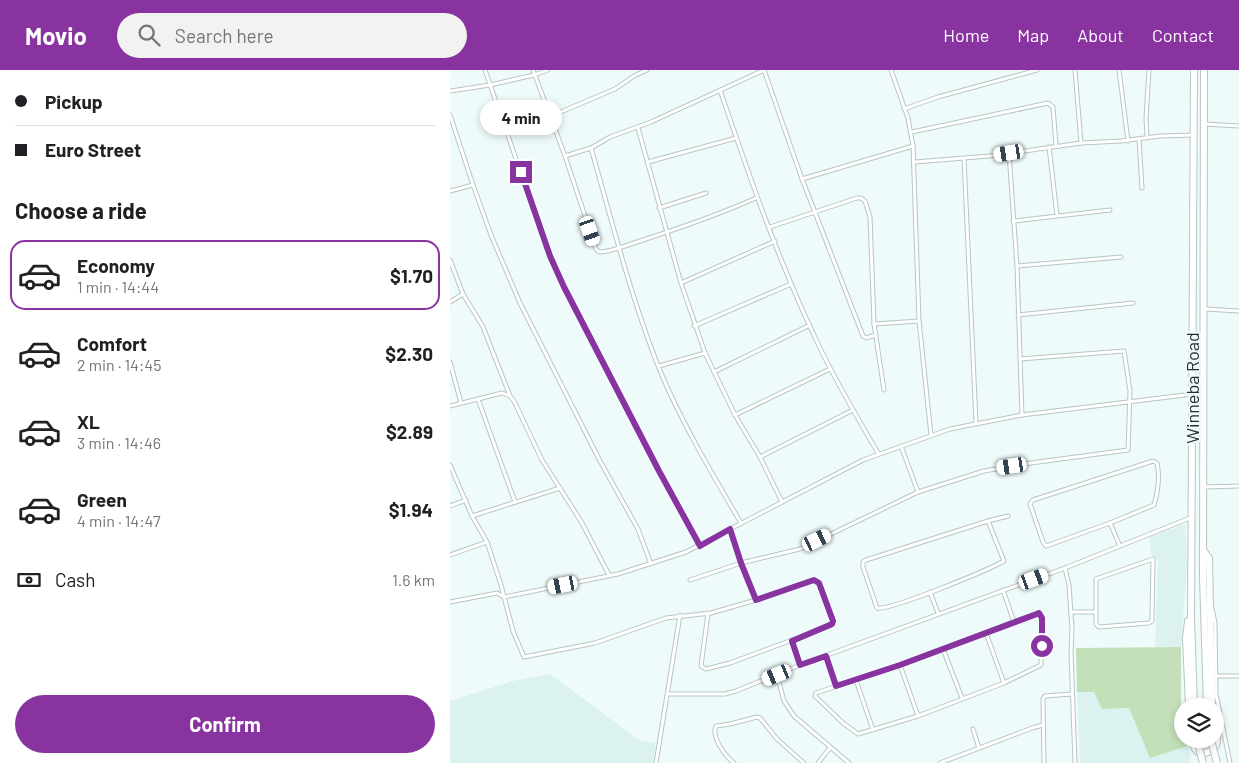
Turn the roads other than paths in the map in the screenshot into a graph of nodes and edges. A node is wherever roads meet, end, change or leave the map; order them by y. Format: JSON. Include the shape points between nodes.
{"nodes":[{"id":1,"x":485,"y":70,"type":"edge"},
{"id":2,"x":533,"y":70,"type":"edge"},
{"id":3,"x":548,"y":70,"type":"edge"},
{"id":4,"x":647,"y":70,"type":"edge"},
{"id":5,"x":745,"y":70,"type":"edge"},
{"id":6,"x":764,"y":70,"type":"edge"},
{"id":7,"x":893,"y":70,"type":"edge"},
{"id":8,"x":1037,"y":70,"type":"edge"},
{"id":9,"x":1074,"y":70,"type":"edge"},
{"id":10,"x":1119,"y":70,"type":"edge"},
{"id":11,"x":1149,"y":70,"type":"edge"},
{"id":12,"x":1194,"y":70,"type":"edge"},
{"id":13,"x":1204,"y":70,"type":"edge"},
{"id":14,"x":534,"y":75,"type":"junction"},
{"id":15,"x":748,"y":76,"type":"junction"},
{"id":16,"x":490,"y":85,"type":"junction"},
{"id":17,"x":720,"y":90,"type":"junction"},
{"id":18,"x":450,"y":91,"type":"edge"},
{"id":19,"x":904,"y":109,"type":"junction"},
{"id":20,"x":450,"y":115,"type":"edge"},
{"id":21,"x":549,"y":117,"type":"junction"},
{"id":22,"x":1204,"y":124,"type":"junction"},
{"id":23,"x":1239,"y":126,"type":"edge"},
{"id":24,"x":638,"y":128,"type":"junction"},
{"id":25,"x":912,"y":132,"type":"junction"},
{"id":26,"x":1195,"y":135,"type":"junction"},
{"id":27,"x":1147,"y":137,"type":"junction"},
{"id":28,"x":736,"y":138,"type":"junction"},
{"id":29,"x":1139,"y":139,"type":"junction"},
{"id":30,"x":1128,"y":141,"type":"junction"},
{"id":31,"x":1081,"y":143,"type":"junction"},
{"id":32,"x":1056,"y":145,"type":"junction"},
{"id":33,"x":914,"y":146,"type":"junction"},
{"id":34,"x":1048,"y":147,"type":"junction"},
{"id":35,"x":590,"y":148,"type":"junction"},
{"id":36,"x":1009,"y":153,"type":"junction"},
{"id":37,"x":565,"y":156,"type":"junction"},
{"id":38,"x":964,"y":159,"type":"junction"},
{"id":39,"x":648,"y":162,"type":"junction"},
{"id":40,"x":915,"y":162,"type":"junction"},
{"id":41,"x":802,"y":180,"type":"junction"},
{"id":42,"x":1193,"y":184,"type":"junction"},
{"id":43,"x":473,"y":185,"type":"junction"},
{"id":44,"x":1204,"y":185,"type":"junction"},
{"id":45,"x":1142,"y":188,"type":"dead end"},
{"id":46,"x":450,"y":191,"type":"edge"},
{"id":47,"x":706,"y":192,"type":"dead end"},
{"id":48,"x":756,"y":198,"type":"junction"},
{"id":49,"x":659,"y":208,"type":"junction"},
{"id":50,"x":1110,"y":210,"type":"dead end"},
{"id":51,"x":814,"y":211,"type":"junction"},
{"id":52,"x":1057,"y":215,"type":"junction"},
{"id":53,"x":1013,"y":221,"type":"junction"},
{"id":54,"x":770,"y":227,"type":"junction"},
{"id":55,"x":667,"y":232,"type":"junction"},
{"id":56,"x":775,"y":241,"type":"junction"},
{"id":57,"x":620,"y":247,"type":"junction"},
{"id":58,"x":1122,"y":256,"type":"dead end"},
{"id":59,"x":450,"y":260,"type":"edge"},
{"id":60,"x":1018,"y":266,"type":"junction"},
{"id":61,"x":681,"y":283,"type":"junction"},
{"id":62,"x":791,"y":284,"type":"junction"},
{"id":63,"x":463,"y":294,"type":"junction"},
{"id":64,"x":450,"y":302,"type":"edge"},
{"id":65,"x":1133,"y":303,"type":"dead end"},
{"id":66,"x":1204,"y":309,"type":"junction"},
{"id":67,"x":1193,"y":310,"type":"junction"},
{"id":68,"x":1239,"y":311,"type":"edge"},
{"id":69,"x":1018,"y":315,"type":"junction"},
{"id":70,"x":1204,"y":320,"type":"junction"},
{"id":71,"x":920,"y":321,"type":"junction"},
{"id":72,"x":874,"y":324,"type":"junction"},
{"id":73,"x":810,"y":325,"type":"junction"},
{"id":74,"x":694,"y":326,"type":"junction"},
{"id":75,"x":876,"y":335,"type":"junction"},
{"id":76,"x":704,"y":353,"type":"junction"},
{"id":77,"x":1020,"y":360,"type":"junction"},
{"id":78,"x":450,"y":362,"type":"edge"},
{"id":79,"x":658,"y":366,"type":"junction"},
{"id":80,"x":830,"y":369,"type":"junction"},
{"id":81,"x":713,"y":372,"type":"junction"},
{"id":82,"x":884,"y":390,"type":"dead end"},
{"id":83,"x":1193,"y":394,"type":"junction"},
{"id":84,"x":510,"y":396,"type":"junction"},
{"id":85,"x":478,"y":399,"type":"junction"},
{"id":86,"x":1130,"y":401,"type":"junction"},
{"id":87,"x":460,"y":403,"type":"junction"},
{"id":88,"x":450,"y":406,"type":"edge"},
{"id":89,"x":853,"y":410,"type":"junction"},
{"id":90,"x":735,"y":415,"type":"junction"},
{"id":91,"x":1022,"y":415,"type":"junction"},
{"id":92,"x":976,"y":423,"type":"junction"},
{"id":93,"x":931,"y":435,"type":"junction"},
{"id":94,"x":900,"y":446,"type":"junction"},
{"id":95,"x":878,"y":454,"type":"junction"},
{"id":96,"x":760,"y":458,"type":"junction"},
{"id":97,"x":450,"y":465,"type":"edge"},
{"id":98,"x":1239,"y":486,"type":"edge"},
{"id":99,"x":1204,"y":487,"type":"junction"},
{"id":100,"x":560,"y":488,"type":"junction"},
{"id":101,"x":918,"y":492,"type":"junction"},
{"id":102,"x":466,"y":500,"type":"junction"},
{"id":103,"x":516,"y":502,"type":"junction"},
{"id":104,"x":782,"y":502,"type":"junction"},
{"id":105,"x":450,"y":506,"type":"edge"},
{"id":106,"x":472,"y":516,"type":"junction"},
{"id":107,"x":1008,"y":516,"type":"dead end"},
{"id":108,"x":1192,"y":518,"type":"junction"},
{"id":109,"x":988,"y":520,"type":"junction"},
{"id":110,"x":741,"y":523,"type":"junction"},
{"id":111,"x":1110,"y":524,"type":"junction"},
{"id":112,"x":730,"y":529,"type":"junction"},
{"id":113,"x":486,"y":542,"type":"junction"},
{"id":114,"x":700,"y":546,"type":"junction"},
{"id":115,"x":1120,"y":546,"type":"junction"},
{"id":116,"x":1203,"y":550,"type":"junction"},
{"id":117,"x":450,"y":555,"type":"edge"},
{"id":118,"x":741,"y":563,"type":"junction"},
{"id":119,"x":651,"y":564,"type":"junction"},
{"id":120,"x":1065,"y":568,"type":"junction"},
{"id":121,"x":610,"y":576,"type":"junction"},
{"id":122,"x":690,"y":580,"type":"dead end"},
{"id":123,"x":1003,"y":590,"type":"junction"},
{"id":124,"x":930,"y":592,"type":"junction"},
{"id":125,"x":1191,"y":595,"type":"junction"},
{"id":126,"x":504,"y":597,"type":"junction"},
{"id":127,"x":756,"y":600,"type":"junction"},
{"id":128,"x":450,"y":602,"type":"edge"},
{"id":129,"x":1210,"y":604,"type":"junction"},
{"id":130,"x":1071,"y":612,"type":"junction"},
{"id":131,"x":1096,"y":612,"type":"junction"},
{"id":132,"x":708,"y":613,"type":"junction"},
{"id":133,"x":938,"y":613,"type":"junction"},
{"id":134,"x":680,"y":615,"type":"junction"},
{"id":135,"x":1014,"y":622,"type":"junction"},
{"id":136,"x":986,"y":633,"type":"junction"},
{"id":137,"x":792,"y":641,"type":"junction"},
{"id":138,"x":943,"y":649,"type":"junction"},
{"id":139,"x":826,"y":656,"type":"junction"},
{"id":140,"x":800,"y":665,"type":"junction"},
{"id":141,"x":900,"y":665,"type":"junction"},
{"id":142,"x":777,"y":675,"type":"junction"},
{"id":143,"x":1216,"y":676,"type":"junction"},
{"id":144,"x":1239,"y":676,"type":"edge"},
{"id":145,"x":856,"y":680,"type":"junction"},
{"id":146,"x":1004,"y":683,"type":"junction"},
{"id":147,"x":836,"y":686,"type":"junction"},
{"id":148,"x":668,"y":694,"type":"junction"},
{"id":149,"x":1072,"y":694,"type":"junction"},
{"id":150,"x":962,"y":698,"type":"junction"},
{"id":151,"x":1189,"y":698,"type":"edge"},
{"id":152,"x":1193,"y":698,"type":"edge"},
{"id":153,"x":1208,"y":698,"type":"edge"},
{"id":154,"x":1212,"y":698,"type":"edge"},
{"id":155,"x":918,"y":716,"type":"junction"},
{"id":156,"x":1043,"y":725,"type":"junction"},
{"id":157,"x":973,"y":729,"type":"dead end"},
{"id":158,"x":873,"y":730,"type":"junction"},
{"id":159,"x":830,"y":748,"type":"junction"},
{"id":160,"x":979,"y":748,"type":"junction"},
{"id":161,"x":1195,"y":748,"type":"edge"},
{"id":162,"x":1200,"y":748,"type":"edge"},
{"id":163,"x":1213,"y":748,"type":"edge"},
{"id":164,"x":1214,"y":748,"type":"edge"},
{"id":165,"x":656,"y":763,"type":"edge"},
{"id":166,"x":734,"y":763,"type":"edge"},
{"id":167,"x":804,"y":763,"type":"edge"},
{"id":168,"x":818,"y":763,"type":"edge"},
{"id":169,"x":849,"y":763,"type":"edge"},
{"id":170,"x":940,"y":763,"type":"edge"},
{"id":171,"x":1044,"y":763,"type":"edge"},
{"id":172,"x":1074,"y":763,"type":"edge"},
{"id":173,"x":1203,"y":763,"type":"edge"},
{"id":174,"x":1217,"y":763,"type":"edge"},
{"id":175,"x":1230,"y":763,"type":"edge"}],
"edges":[{"from":1,"to":16,"type":"street"},
{"from":2,"to":14,"type":"street"},
{"from":3,"to":14,"type":"street"},
{"from":4,"to":21,"type":"street","via":[[615,89]]},
{"from":5,"to":15,"type":"street"},
{"from":6,"to":15,"type":"street"},
{"from":6,"to":41,"type":"street"},
{"from":7,"to":19,"type":"street"},
{"from":8,"to":19,"type":"street"},
{"from":9,"to":31,"type":"street"},
{"from":10,"to":30,"type":"street"},
{"from":11,"to":27,"type":"street"},
{"from":12,"to":26,"type":"highway","name":"Winneba Road"},
{"from":13,"to":22,"type":"highway","name":"Winneba Road"},
{"from":14,"to":16,"type":"street"},
{"from":14,"to":21,"type":"street"},
{"from":15,"to":17,"type":"street"},
{"from":16,"to":18,"type":"street"},
{"from":16,"to":114,"type":"street","via":[[564,287]]},
{"from":17,"to":24,"type":"street"},
{"from":17,"to":28,"type":"street"},
{"from":19,"to":25,"type":"street"},
{"from":20,"to":43,"type":"street"},
{"from":21,"to":37,"type":"street"},
{"from":22,"to":23,"type":"street"},
{"from":22,"to":44,"type":"highway","name":"Winneba Road"},
{"from":24,"to":35,"type":"street"},
{"from":24,"to":39,"type":"street"},
{"from":25,"to":32,"type":"street","via":[[1048,103],[1053,107]]},
{"from":25,"to":33,"type":"street"},
{"from":26,"to":27,"type":"street"},
{"from":26,"to":42,"type":"highway","name":"Winneba Road"},
{"from":27,"to":29,"type":"street"},
{"from":28,"to":39,"type":"street"},
{"from":28,"to":48,"type":"street"},
{"from":29,"to":30,"type":"street"},
{"from":29,"to":45,"type":"street"},
{"from":30,"to":31,"type":"street"},
{"from":31,"to":32,"type":"street"},
{"from":32,"to":34,"type":"street"},
{"from":33,"to":40,"type":"street"},
{"from":33,"to":41,"type":"street"},
{"from":34,"to":36,"type":"street"},
{"from":34,"to":52,"type":"street"},
{"from":35,"to":37,"type":"street"},
{"from":35,"to":57,"type":"street"},
{"from":36,"to":38,"type":"street"},
{"from":36,"to":53,"type":"street"},
{"from":37,"to":57,"type":"street","via":[[596,249],[603,252]]},
{"from":38,"to":40,"type":"street"},
{"from":38,"to":92,"type":"street"},
{"from":39,"to":49,"type":"street"},
{"from":40,"to":71,"type":"street"},
{"from":41,"to":51,"type":"street"},
{"from":42,"to":44,"type":"highway"},
{"from":42,"to":67,"type":"highway","name":"Winneba Road"},
{"from":43,"to":46,"type":"street"},
{"from":43,"to":119,"type":"street","via":[[520,303],[638,529]]},
{"from":44,"to":66,"type":"highway","name":"Winneba Road"},
{"from":47,"to":49,"type":"street"},
{"from":48,"to":54,"type":"street"},
{"from":48,"to":55,"type":"street"},
{"from":49,"to":55,"type":"street"},
{"from":50,"to":52,"type":"street"},
{"from":51,"to":54,"type":"street"},
{"from":51,"to":72,"type":"street","via":[[857,198],[865,201],[870,217]]},
{"from":51,"to":75,"type":"street","via":[[864,337]]},
{"from":52,"to":53,"type":"street"},
{"from":53,"to":60,"type":"street"},
{"from":54,"to":56,"type":"street"},
{"from":55,"to":57,"type":"street"},
{"from":55,"to":61,"type":"street"},
{"from":56,"to":61,"type":"street"},
{"from":56,"to":62,"type":"street"},
{"from":57,"to":79,"type":"street"},
{"from":58,"to":60,"type":"street"},
{"from":59,"to":63,"type":"street"},
{"from":60,"to":69,"type":"street"},
{"from":61,"to":74,"type":"street"},
{"from":62,"to":73,"type":"street"},
{"from":62,"to":74,"type":"street"},
{"from":63,"to":64,"type":"street"},
{"from":63,"to":84,"type":"street","via":[[483,327]]},
{"from":65,"to":69,"type":"street"},
{"from":66,"to":68,"type":"street"},
{"from":66,"to":70,"type":"highway","name":"Winneba Road"},
{"from":67,"to":70,"type":"highway","via":[[1199,310]]},
{"from":67,"to":83,"type":"highway","name":"Winneba Road"},
{"from":69,"to":77,"type":"street"},
{"from":70,"to":99,"type":"highway","name":"Winneba Road"},
{"from":71,"to":72,"type":"street"},
{"from":71,"to":93,"type":"street"},
{"from":72,"to":75,"type":"street"},
{"from":73,"to":80,"type":"street"},
{"from":73,"to":81,"type":"street"},
{"from":74,"to":76,"type":"street"},
{"from":75,"to":82,"type":"street"},
{"from":76,"to":79,"type":"street"},
{"from":76,"to":81,"type":"street"},
{"from":77,"to":86,"type":"street","via":[[1124,352]]},
{"from":77,"to":91,"type":"street"},
{"from":78,"to":87,"type":"street"},
{"from":79,"to":110,"type":"street"},
{"from":80,"to":89,"type":"street"},
{"from":80,"to":90,"type":"street"},
{"from":81,"to":90,"type":"street"},
{"from":83,"to":86,"type":"street"},
{"from":83,"to":108,"type":"highway","name":"Winneba Road"},
{"from":84,"to":85,"type":"street","via":[[502,392]]},
{"from":84,"to":100,"type":"street"},
{"from":85,"to":87,"type":"street"},
{"from":85,"to":103,"type":"street"},
{"from":86,"to":91,"type":"street"},
{"from":86,"to":101,"type":"street","via":[[1128,450],[984,471]]},
{"from":87,"to":88,"type":"street"},
{"from":89,"to":95,"type":"street"},
{"from":89,"to":96,"type":"street"},
{"from":90,"to":96,"type":"street"},
{"from":91,"to":92,"type":"street"},
{"from":92,"to":93,"type":"street"},
{"from":93,"to":94,"type":"street"},
{"from":94,"to":95,"type":"street"},
{"from":94,"to":101,"type":"street"},
{"from":95,"to":104,"type":"street"},
{"from":96,"to":104,"type":"street"},
{"from":97,"to":102,"type":"street"},
{"from":98,"to":99,"type":"street"},
{"from":99,"to":116,"type":"highway","name":"Winneba Road"},
{"from":100,"to":103,"type":"street"},
{"from":100,"to":121,"type":"street"},
{"from":101,"to":118,"type":"street","via":[[800,548]]},
{"from":102,"to":105,"type":"street"},
{"from":102,"to":106,"type":"street"},
{"from":103,"to":106,"type":"street"},
{"from":104,"to":110,"type":"street"},
{"from":106,"to":113,"type":"street"},
{"from":107,"to":109,"type":"street"},
{"from":108,"to":115,"type":"street"},
{"from":108,"to":125,"type":"highway","name":"Winneba Road"},
{"from":109,"to":124,"type":"street","via":[[1004,561]]},
{"from":109,"to":124,"type":"street","via":[[863,562],[877,608],[887,608]]},
{"from":110,"to":112,"type":"street"},
{"from":111,"to":111,"type":"street","via":[[1046,546],[1030,504],[1033,500],[1153,460],[1157,463],[1158,476],[1154,505]]},
{"from":111,"to":115,"type":"street"},
{"from":112,"to":114,"type":"street"},
{"from":112,"to":118,"type":"street"},
{"from":113,"to":117,"type":"street"},
{"from":113,"to":126,"type":"street"},
{"from":114,"to":119,"type":"street"},
{"from":115,"to":120,"type":"street"},
{"from":116,"to":129,"type":"highway","via":[[1209,558]]},
{"from":116,"to":153,"type":"highway","name":"Winneba Road"},
{"from":118,"to":122,"type":"street"},
{"from":118,"to":127,"type":"street"},
{"from":119,"to":121,"type":"street"},
{"from":120,"to":123,"type":"street"},
{"from":120,"to":130,"type":"street"},
{"from":121,"to":126,"type":"street"},
{"from":123,"to":133,"type":"street"},
{"from":123,"to":135,"type":"street"},
{"from":124,"to":133,"type":"street"},
{"from":125,"to":151,"type":"highway","via":[[1186,638]]},
{"from":125,"to":152,"type":"highway","name":"Winneba Road"},
{"from":126,"to":128,"type":"street","via":[[497,593]]},
{"from":126,"to":134,"type":"street","via":[[524,657],[595,643]]},
{"from":127,"to":132,"type":"street"},
{"from":127,"to":137,"type":"street","via":[[817,580],[832,624]]},
{"from":129,"to":143,"type":"street","via":[[1215,616]]},
{"from":129,"to":154,"type":"highway"},
{"from":130,"to":131,"type":"street"},
{"from":130,"to":149,"type":"street"},
{"from":131,"to":131,"type":"street","via":[[1099,627],[1152,621],[1153,559],[1096,579]]},
{"from":132,"to":134,"type":"street"},
{"from":132,"to":137,"type":"street","via":[[702,668],[724,665]]},
{"from":133,"to":139,"type":"street"},
{"from":134,"to":148,"type":"street"},
{"from":135,"to":136,"type":"street"},
{"from":135,"to":146,"type":"street","via":[[1037,614],[1041,616],[1042,660],[1038,668]]},
{"from":136,"to":138,"type":"street"},
{"from":136,"to":146,"type":"street"},
{"from":137,"to":140,"type":"street"},
{"from":138,"to":141,"type":"street"},
{"from":138,"to":150,"type":"street"},
{"from":139,"to":140,"type":"street"},
{"from":139,"to":147,"type":"street"},
{"from":140,"to":142,"type":"street"},
{"from":141,"to":145,"type":"street"},
{"from":141,"to":155,"type":"street"},
{"from":142,"to":148,"type":"street","via":[[725,694]]},
{"from":142,"to":159,"type":"street","via":[[784,701],[794,716]]},
{"from":143,"to":144,"type":"street"},
{"from":143,"to":175,"type":"street","via":[[1216,694]]},
{"from":145,"to":147,"type":"street"},
{"from":145,"to":158,"type":"street"},
{"from":146,"to":150,"type":"street"},
{"from":147,"to":158,"type":"street","via":[[816,693],[817,700],[854,733]]},
{"from":148,"to":165,"type":"street"},
{"from":149,"to":156,"type":"street","via":[[1045,696],[1042,702]]},
{"from":149,"to":172,"type":"street"},
{"from":150,"to":155,"type":"street"},
{"from":155,"to":158,"type":"street"},
{"from":156,"to":160,"type":"street"},
{"from":156,"to":171,"type":"street"},
{"from":157,"to":160,"type":"street"},
{"from":159,"to":168,"type":"street"},
{"from":159,"to":169,"type":"street"},
{"from":160,"to":170,"type":"street"},
{"from":161,"to":164,"type":"highway","via":[[1197,752]]},
{"from":162,"to":173,"type":"highway","bridge":true},
{"from":163,"to":174,"type":"highway","bridge":true},
{"from":166,"to":167,"type":"street","via":[[722,749],[714,732],[716,726],[757,717]]}]}
